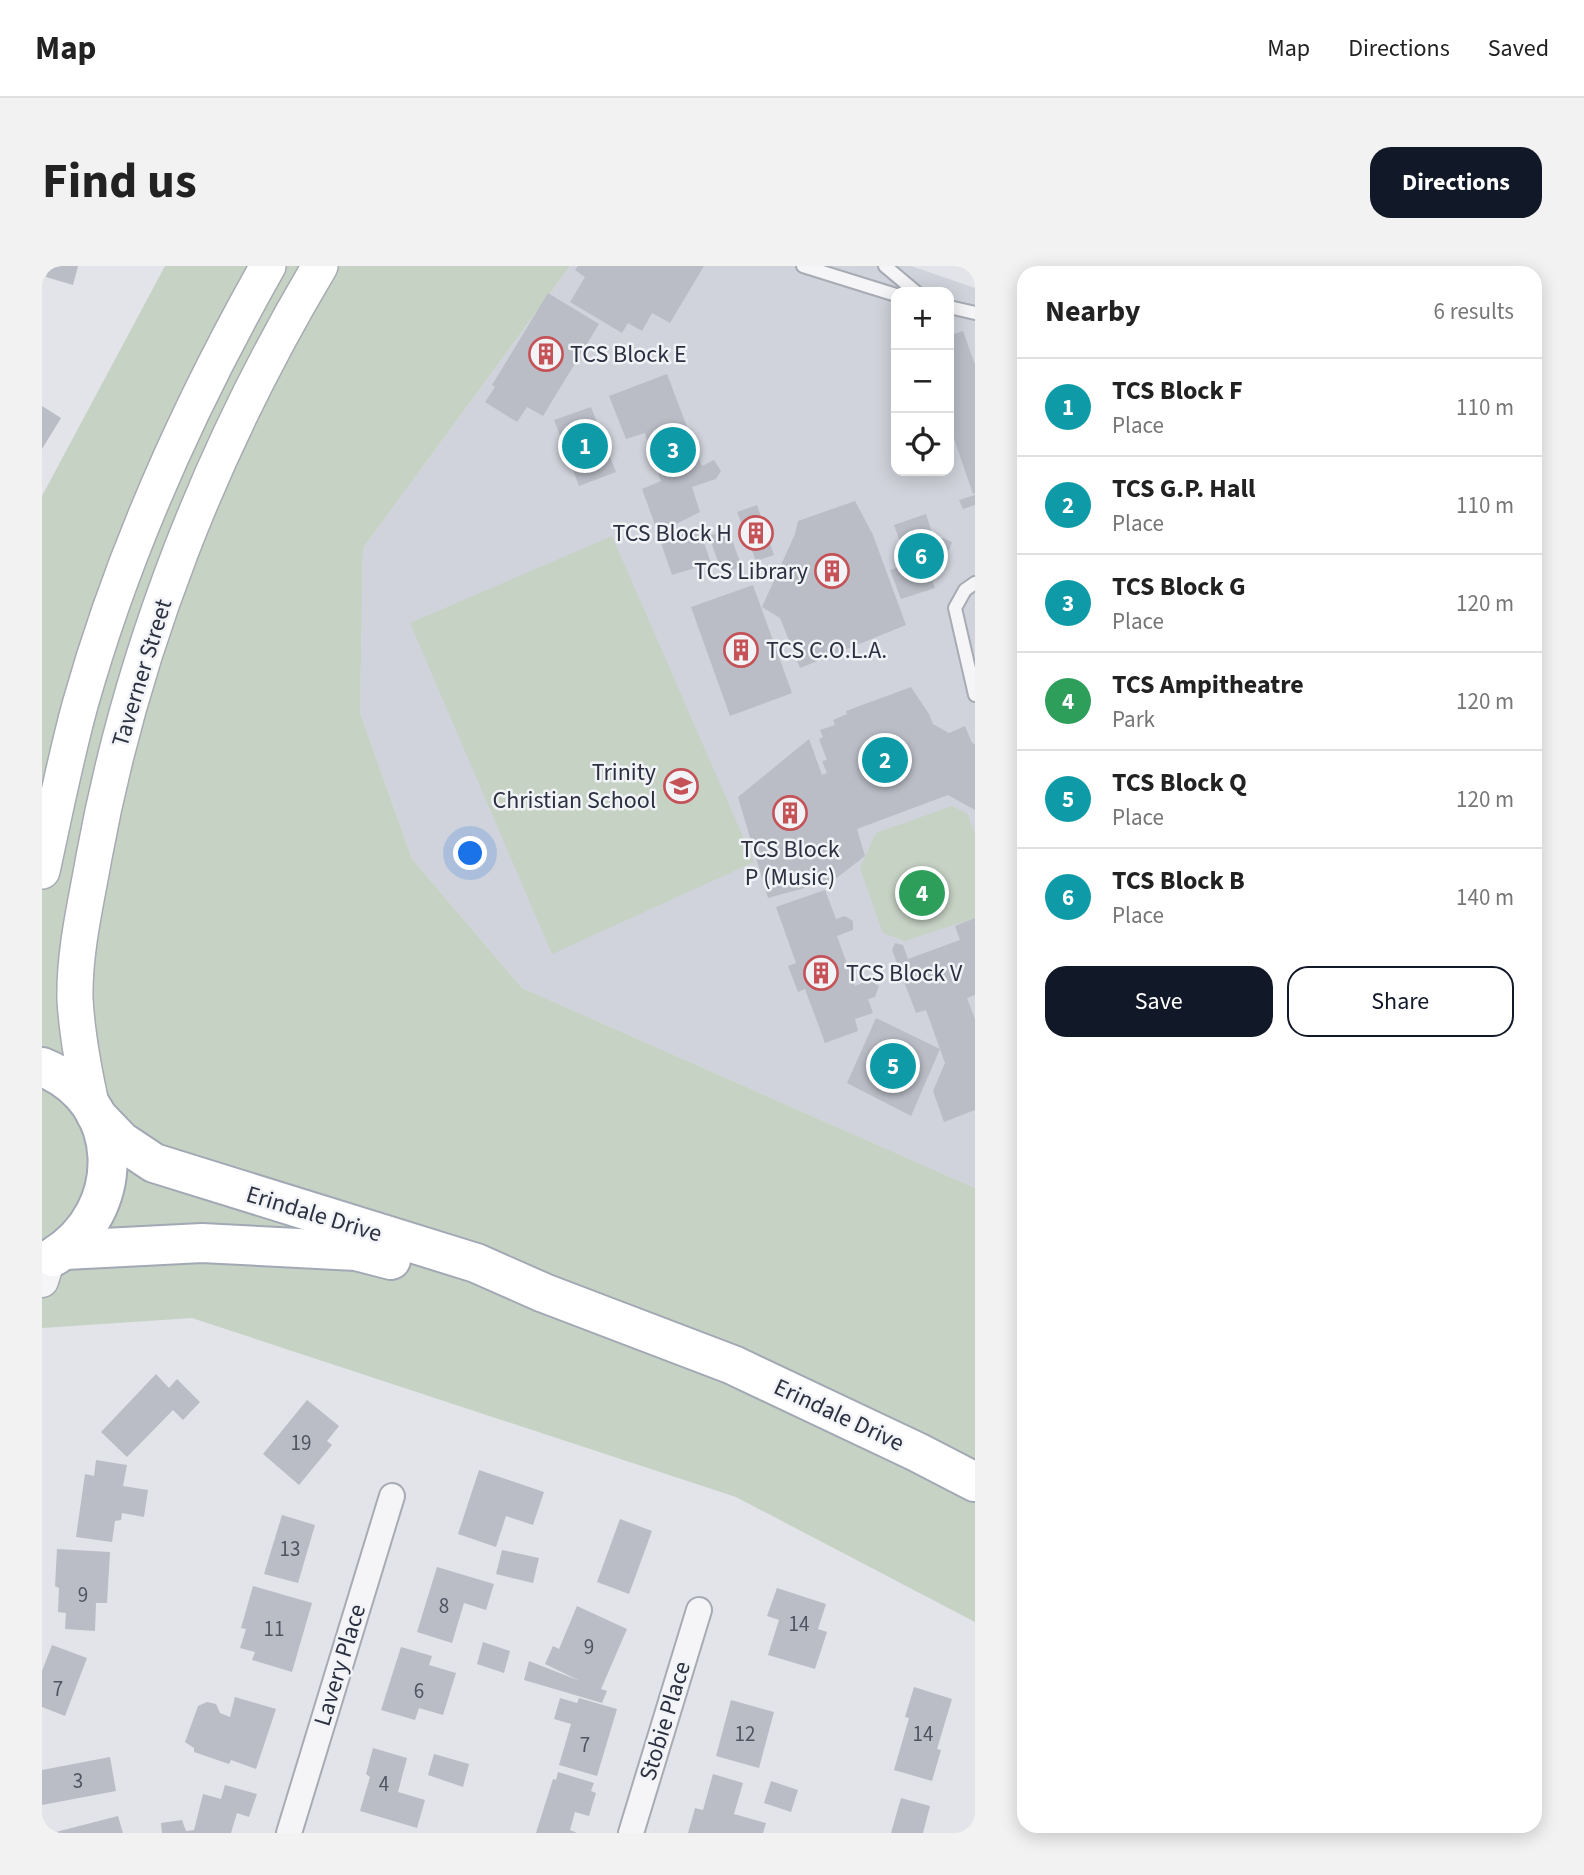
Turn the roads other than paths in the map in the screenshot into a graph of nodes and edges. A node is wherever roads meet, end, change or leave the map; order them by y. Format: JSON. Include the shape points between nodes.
{"nodes":[{"id":1,"x":268,"y":266,"type":"edge"},
{"id":2,"x":320,"y":266,"type":"edge"},
{"id":3,"x":803,"y":266,"type":"edge"},
{"id":4,"x":885,"y":266,"type":"edge"},
{"id":5,"x":910,"y":287,"type":"edge"},
{"id":6,"x":891,"y":293,"type":"edge"},
{"id":7,"x":954,"y":308,"type":"edge"},
{"id":8,"x":975,"y":313,"type":"edge"},
{"id":9,"x":975,"y":583,"type":"edge"},
{"id":10,"x":975,"y":695,"type":"edge"},
{"id":11,"x":42,"y":871,"type":"edge"},
{"id":12,"x":42,"y":1067,"type":"edge"},
{"id":13,"x":94,"y":1112,"type":"junction"},
{"id":14,"x":49,"y":1263,"type":"edge"},
{"id":15,"x":544,"y":1293,"type":"junction"},
{"id":16,"x":975,"y":1482,"type":"edge"},
{"id":17,"x":392,"y":1496,"type":"dead end"},
{"id":18,"x":699,"y":1610,"type":"dead end"},
{"id":19,"x":289,"y":1833,"type":"edge"},
{"id":20,"x":631,"y":1833,"type":"edge"}],
"edges":[{"from":1,"to":11,"type":"main road","name":"Taverner Street","via":[[178,440],[124,570],[81,703]]},
{"from":2,"to":13,"type":"main road","name":"Taverner Street","via":[[257,379],[201,503],[151,635],[113,770],[80,936],[75,996],[80,1056]]},
{"from":3,"to":6,"type":"lane"},
{"from":4,"to":5,"type":"lane"},
{"from":7,"to":8,"type":"lane"},
{"from":9,"to":10,"type":"lane","via":[[955,608]]},
{"from":12,"to":13,"type":"main road","name":"Erindale Drive","via":[[76,1089]]},
{"from":13,"to":14,"type":"main road","via":[[107,1146],[108,1179],[89,1225]]},
{"from":13,"to":15,"type":"main road","name":"Erindale Drive","via":[[121,1141],[154,1163],[476,1263]]},
{"from":14,"to":15,"type":"main road","name":"Erindale Drive","via":[[133,1245],[202,1243],[356,1251]]},
{"from":15,"to":16,"type":"main road","name":"Erindale Drive","via":[[733,1365]]},
{"from":17,"to":19,"type":"street","name":"Lavery Place"},
{"from":18,"to":20,"type":"street","name":"Stobie Place"}]}
